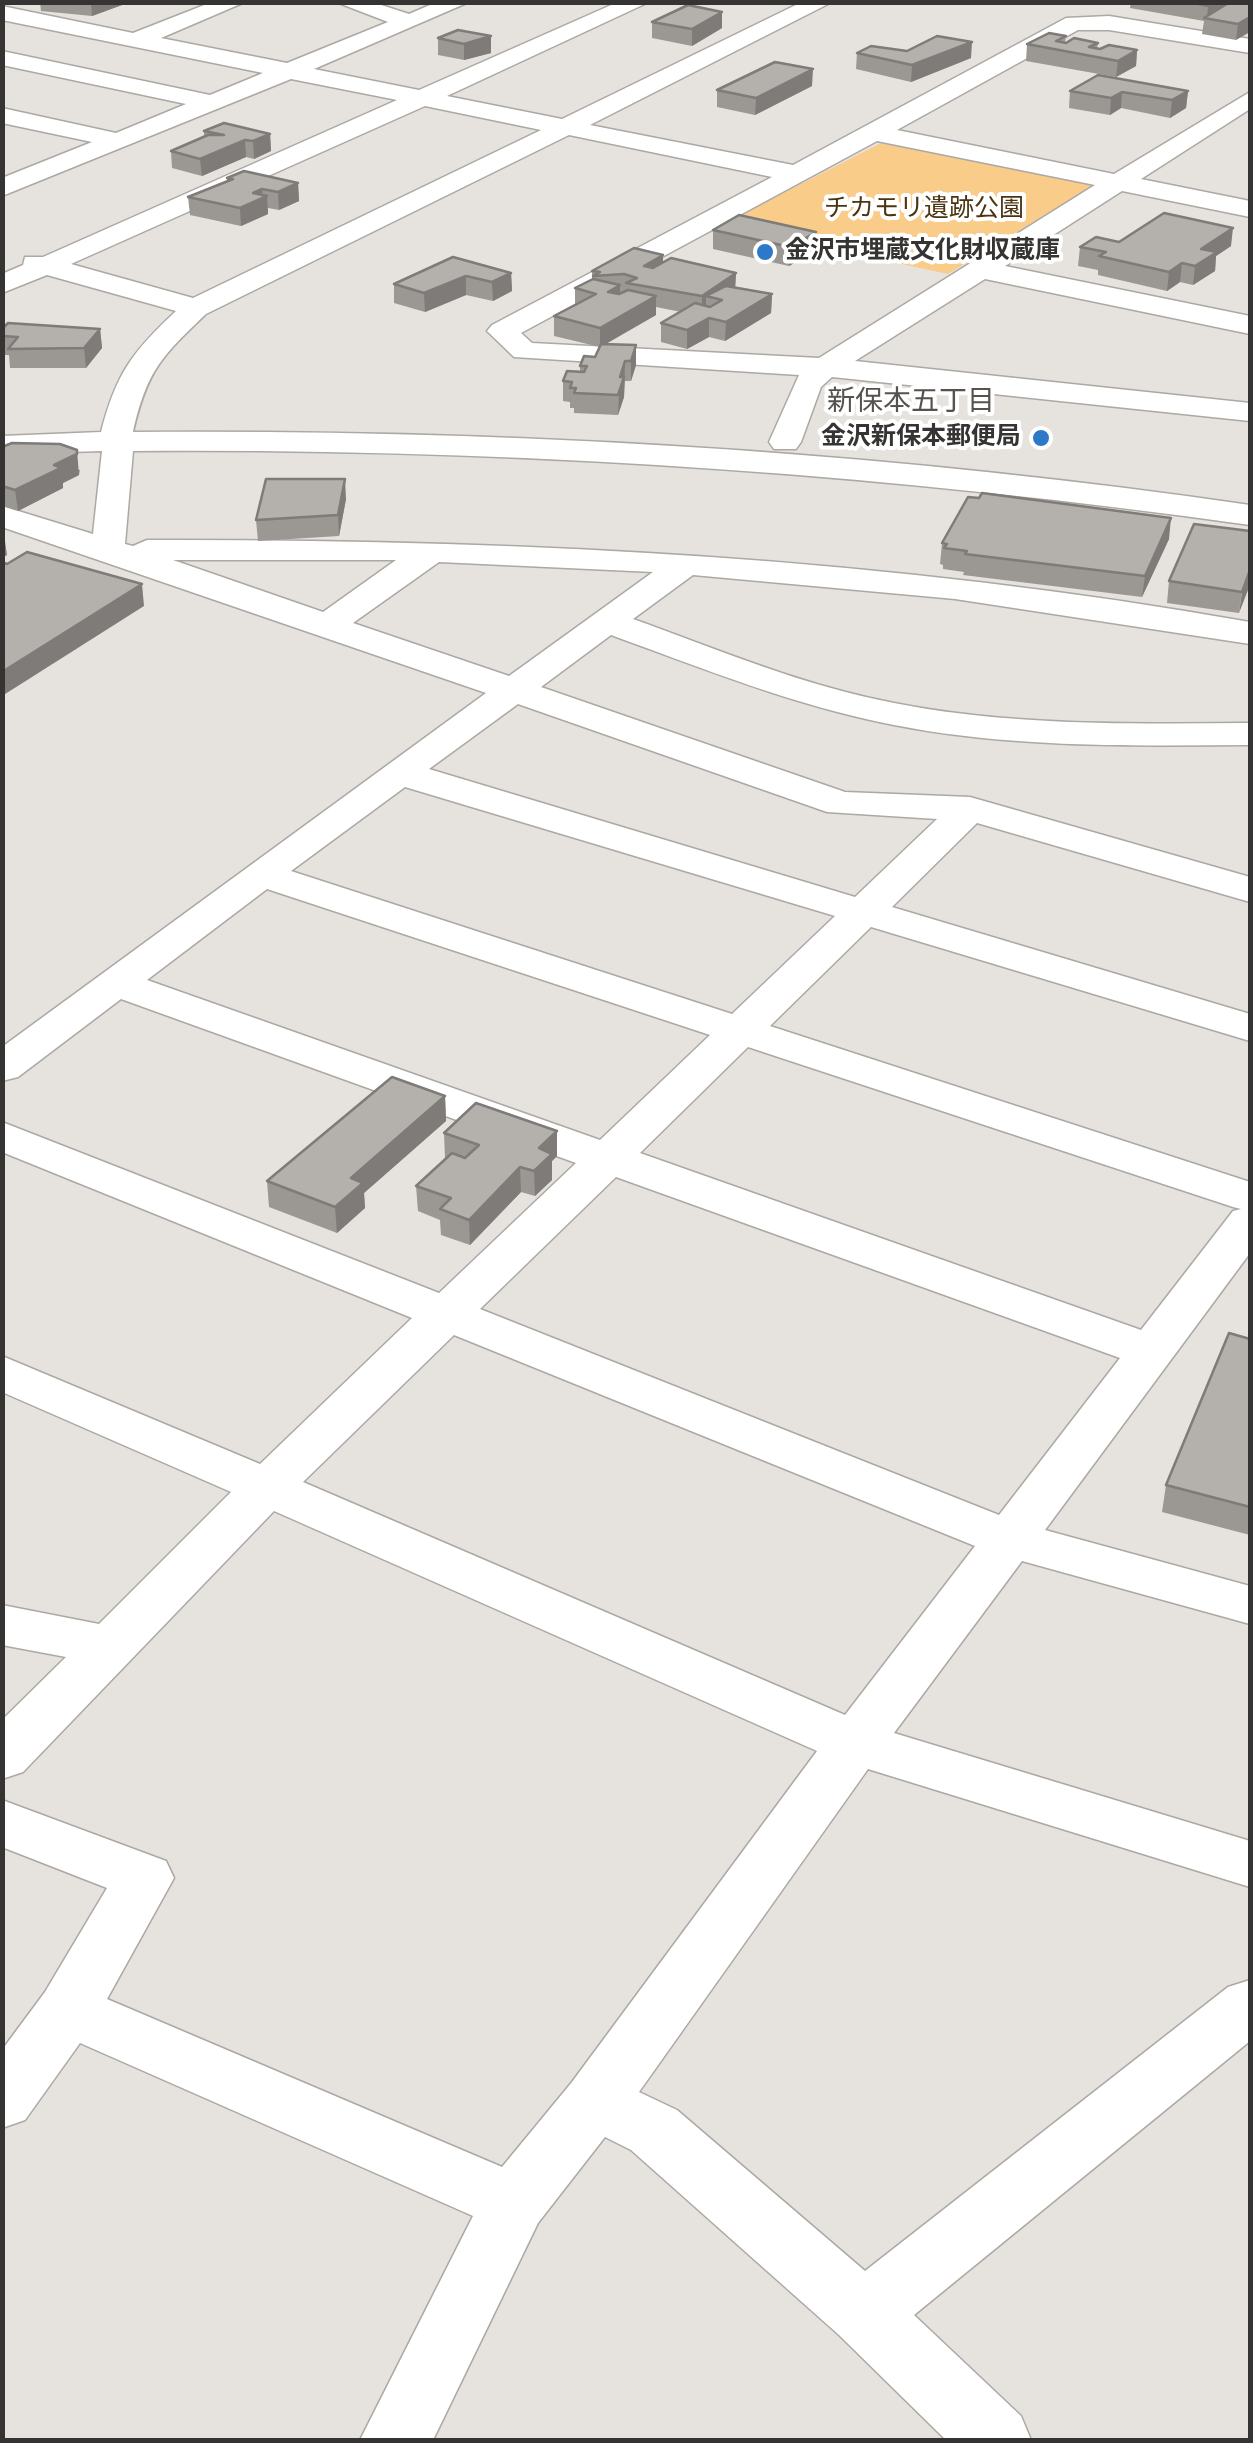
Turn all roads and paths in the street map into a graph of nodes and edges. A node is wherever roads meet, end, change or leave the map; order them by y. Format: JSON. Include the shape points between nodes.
{"nodes":[{"id":1,"x":22,"y":2,"type":"edge"},
{"id":2,"x":234,"y":2,"type":"edge"},
{"id":3,"x":346,"y":2,"type":"edge"},
{"id":4,"x":458,"y":2,"type":"edge"},
{"id":5,"x":638,"y":2,"type":"edge"},
{"id":6,"x":822,"y":2,"type":"edge"},
{"id":7,"x":2,"y":11,"type":"edge"},
{"id":8,"x":411,"y":22,"type":"junction"},
{"id":9,"x":135,"y":40,"type":"junction"},
{"id":10,"x":1250,"y":46,"type":"edge"},
{"id":11,"x":2,"y":58,"type":"edge"},
{"id":12,"x":292,"y":72,"type":"junction"},
{"id":13,"x":424,"y":97,"type":"junction"},
{"id":14,"x":1250,"y":99,"type":"edge"},
{"id":15,"x":215,"y":103,"type":"junction"},
{"id":16,"x":2,"y":115,"type":"edge"},
{"id":17,"x":1221,"y":118,"type":"junction"},
{"id":18,"x":1250,"y":123,"type":"edge"},
{"id":19,"x":571,"y":127,"type":"junction"},
{"id":20,"x":870,"y":132,"type":"junction"},
{"id":21,"x":120,"y":141,"type":"junction"},
{"id":22,"x":797,"y":174,"type":"junction"},
{"id":23,"x":1118,"y":182,"type":"junction"},
{"id":24,"x":4,"y":186,"type":"edge"},
{"id":25,"x":1250,"y":209,"type":"edge"},
{"id":26,"x":2,"y":255,"type":"edge"},
{"id":27,"x":46,"y":266,"type":"junction"},
{"id":28,"x":979,"y":269,"type":"junction"},
{"id":29,"x":2,"y":285,"type":"edge"},
{"id":30,"x":196,"y":308,"type":"junction"},
{"id":31,"x":1250,"y":325,"type":"edge"},
{"id":32,"x":824,"y":367,"type":"junction"},
{"id":33,"x":1250,"y":412,"type":"edge"},
{"id":34,"x":2,"y":426,"type":"edge"},
{"id":35,"x":118,"y":430,"type":"junction"},
{"id":36,"x":785,"y":442,"type":"junction"},
{"id":37,"x":2,"y":445,"type":"edge"},
{"id":38,"x":1250,"y":493,"type":"edge"},
{"id":39,"x":1250,"y":515,"type":"edge"},
{"id":40,"x":2,"y":516,"type":"edge"},
{"id":41,"x":108,"y":550,"type":"junction"},
{"id":42,"x":430,"y":552,"type":"junction"},
{"id":43,"x":685,"y":565,"type":"junction"},
{"id":44,"x":607,"y":622,"type":"junction"},
{"id":45,"x":326,"y":625,"type":"junction"},
{"id":46,"x":1250,"y":633,"type":"edge"},
{"id":47,"x":513,"y":690,"type":"junction"},
{"id":48,"x":1250,"y":734,"type":"edge"},
{"id":49,"x":400,"y":773,"type":"junction"},
{"id":50,"x":970,"y":809,"type":"junction"},
{"id":51,"x":261,"y":874,"type":"junction"},
{"id":52,"x":1250,"y":890,"type":"edge"},
{"id":53,"x":864,"y":912,"type":"junction"},
{"id":54,"x":115,"y":983,"type":"junction"},
{"id":55,"x":743,"y":1028,"type":"junction"},
{"id":56,"x":1250,"y":1028,"type":"edge"},
{"id":57,"x":2,"y":1068,"type":"edge"},
{"id":58,"x":2,"y":1136,"type":"edge"},
{"id":59,"x":607,"y":1160,"type":"junction"},
{"id":60,"x":1250,"y":1197,"type":"edge"},
{"id":61,"x":1250,"y":1220,"type":"edge"},
{"id":62,"x":448,"y":1313,"type":"junction"},
{"id":63,"x":1151,"y":1351,"type":"junction"},
{"id":64,"x":2,"y":1372,"type":"edge"},
{"id":65,"x":266,"y":1488,"type":"junction"},
{"id":66,"x":1008,"y":1539,"type":"junction"},
{"id":67,"x":1250,"y":1605,"type":"edge"},
{"id":68,"x":2,"y":1625,"type":"edge"},
{"id":69,"x":111,"y":1646,"type":"junction"},
{"id":70,"x":855,"y":1743,"type":"junction"},
{"id":71,"x":2,"y":1756,"type":"edge"},
{"id":72,"x":2,"y":1822,"type":"edge"},
{"id":73,"x":1250,"y":1864,"type":"edge"},
{"id":74,"x":1250,"y":2005,"type":"edge"},
{"id":75,"x":68,"y":2010,"type":"junction"},
{"id":76,"x":2,"y":2101,"type":"edge"},
{"id":77,"x":595,"y":2102,"type":"junction"},
{"id":78,"x":514,"y":2203,"type":"junction"},
{"id":79,"x":864,"y":2313,"type":"junction"},
{"id":80,"x":396,"y":2440,"type":"edge"},
{"id":81,"x":995,"y":2440,"type":"edge"}],
"edges":[{"from":1,"to":7,"type":"street"},
{"from":2,"to":9,"type":"street"},
{"from":3,"to":8,"type":"street"},
{"from":4,"to":8,"type":"street"},
{"from":5,"to":13,"type":"street"},
{"from":6,"to":19,"type":"street"},
{"from":7,"to":9,"type":"street"},
{"from":8,"to":12,"type":"street"},
{"from":9,"to":12,"type":"street"},
{"from":10,"to":20,"type":"street","via":[[1074,23]]},
{"from":11,"to":15,"type":"street"},
{"from":12,"to":13,"type":"street"},
{"from":12,"to":15,"type":"street"},
{"from":13,"to":19,"type":"street"},
{"from":13,"to":27,"type":"street"},
{"from":14,"to":17,"type":"street"},
{"from":15,"to":21,"type":"street"},
{"from":16,"to":21,"type":"street"},
{"from":17,"to":18,"type":"street"},
{"from":17,"to":23,"type":"street"},
{"from":19,"to":22,"type":"street"},
{"from":19,"to":30,"type":"street"},
{"from":20,"to":22,"type":"street"},
{"from":20,"to":23,"type":"street"},
{"from":21,"to":24,"type":"street"},
{"from":22,"to":32,"type":"street","via":[[502,331],[524,350]]},
{"from":23,"to":25,"type":"street"},
{"from":23,"to":28,"type":"street"},
{"from":26,"to":27,"type":"street"},
{"from":27,"to":29,"type":"street"},
{"from":27,"to":30,"type":"street"},
{"from":28,"to":31,"type":"street"},
{"from":28,"to":32,"type":"street"},
{"from":30,"to":35,"type":"street","via":[[146,355]]},
{"from":32,"to":33,"type":"street"},
{"from":32,"to":36,"type":"street","via":[[807,383]]},
{"from":34,"to":35,"type":"street"},
{"from":35,"to":36,"type":"street","via":[[523,428]]},
{"from":35,"to":37,"type":"street"},
{"from":35,"to":39,"type":"street","via":[[698,456],[964,478]]},
{"from":35,"to":41,"type":"street"},
{"from":36,"to":38,"type":"street"},
{"from":40,"to":41,"type":"street"},
{"from":41,"to":42,"type":"street"},
{"from":41,"to":45,"type":"street"},
{"from":42,"to":43,"type":"street"},
{"from":42,"to":45,"type":"street"},
{"from":43,"to":44,"type":"street"},
{"from":43,"to":46,"type":"street","via":[[986,592]]},
{"from":44,"to":47,"type":"street"},
{"from":44,"to":48,"type":"street","via":[[816,695],[934,721],[1126,735]]},
{"from":45,"to":47,"type":"street"},
{"from":47,"to":49,"type":"street"},
{"from":47,"to":50,"type":"street","via":[[841,804]]},
{"from":49,"to":51,"type":"street"},
{"from":49,"to":53,"type":"street"},
{"from":50,"to":52,"type":"street"},
{"from":50,"to":53,"type":"street"},
{"from":51,"to":54,"type":"street"},
{"from":51,"to":55,"type":"street"},
{"from":53,"to":55,"type":"street"},
{"from":53,"to":56,"type":"street"},
{"from":54,"to":57,"type":"street"},
{"from":54,"to":59,"type":"street"},
{"from":55,"to":59,"type":"street"},
{"from":55,"to":60,"type":"street"},
{"from":58,"to":62,"type":"street"},
{"from":59,"to":62,"type":"street"},
{"from":59,"to":63,"type":"street"},
{"from":61,"to":63,"type":"street"},
{"from":62,"to":65,"type":"street"},
{"from":62,"to":66,"type":"street"},
{"from":63,"to":66,"type":"street"},
{"from":64,"to":65,"type":"street"},
{"from":65,"to":69,"type":"street"},
{"from":65,"to":70,"type":"street"},
{"from":66,"to":67,"type":"street"},
{"from":66,"to":70,"type":"street"},
{"from":68,"to":69,"type":"street"},
{"from":69,"to":71,"type":"street"},
{"from":70,"to":73,"type":"street"},
{"from":70,"to":77,"type":"street"},
{"from":72,"to":75,"type":"street","via":[[144,1878]]},
{"from":74,"to":79,"type":"street"},
{"from":75,"to":76,"type":"street"},
{"from":75,"to":78,"type":"street"},
{"from":77,"to":78,"type":"street"},
{"from":77,"to":79,"type":"street","via":[[654,2130]]},
{"from":78,"to":80,"type":"street"},
{"from":79,"to":81,"type":"street"}]}
